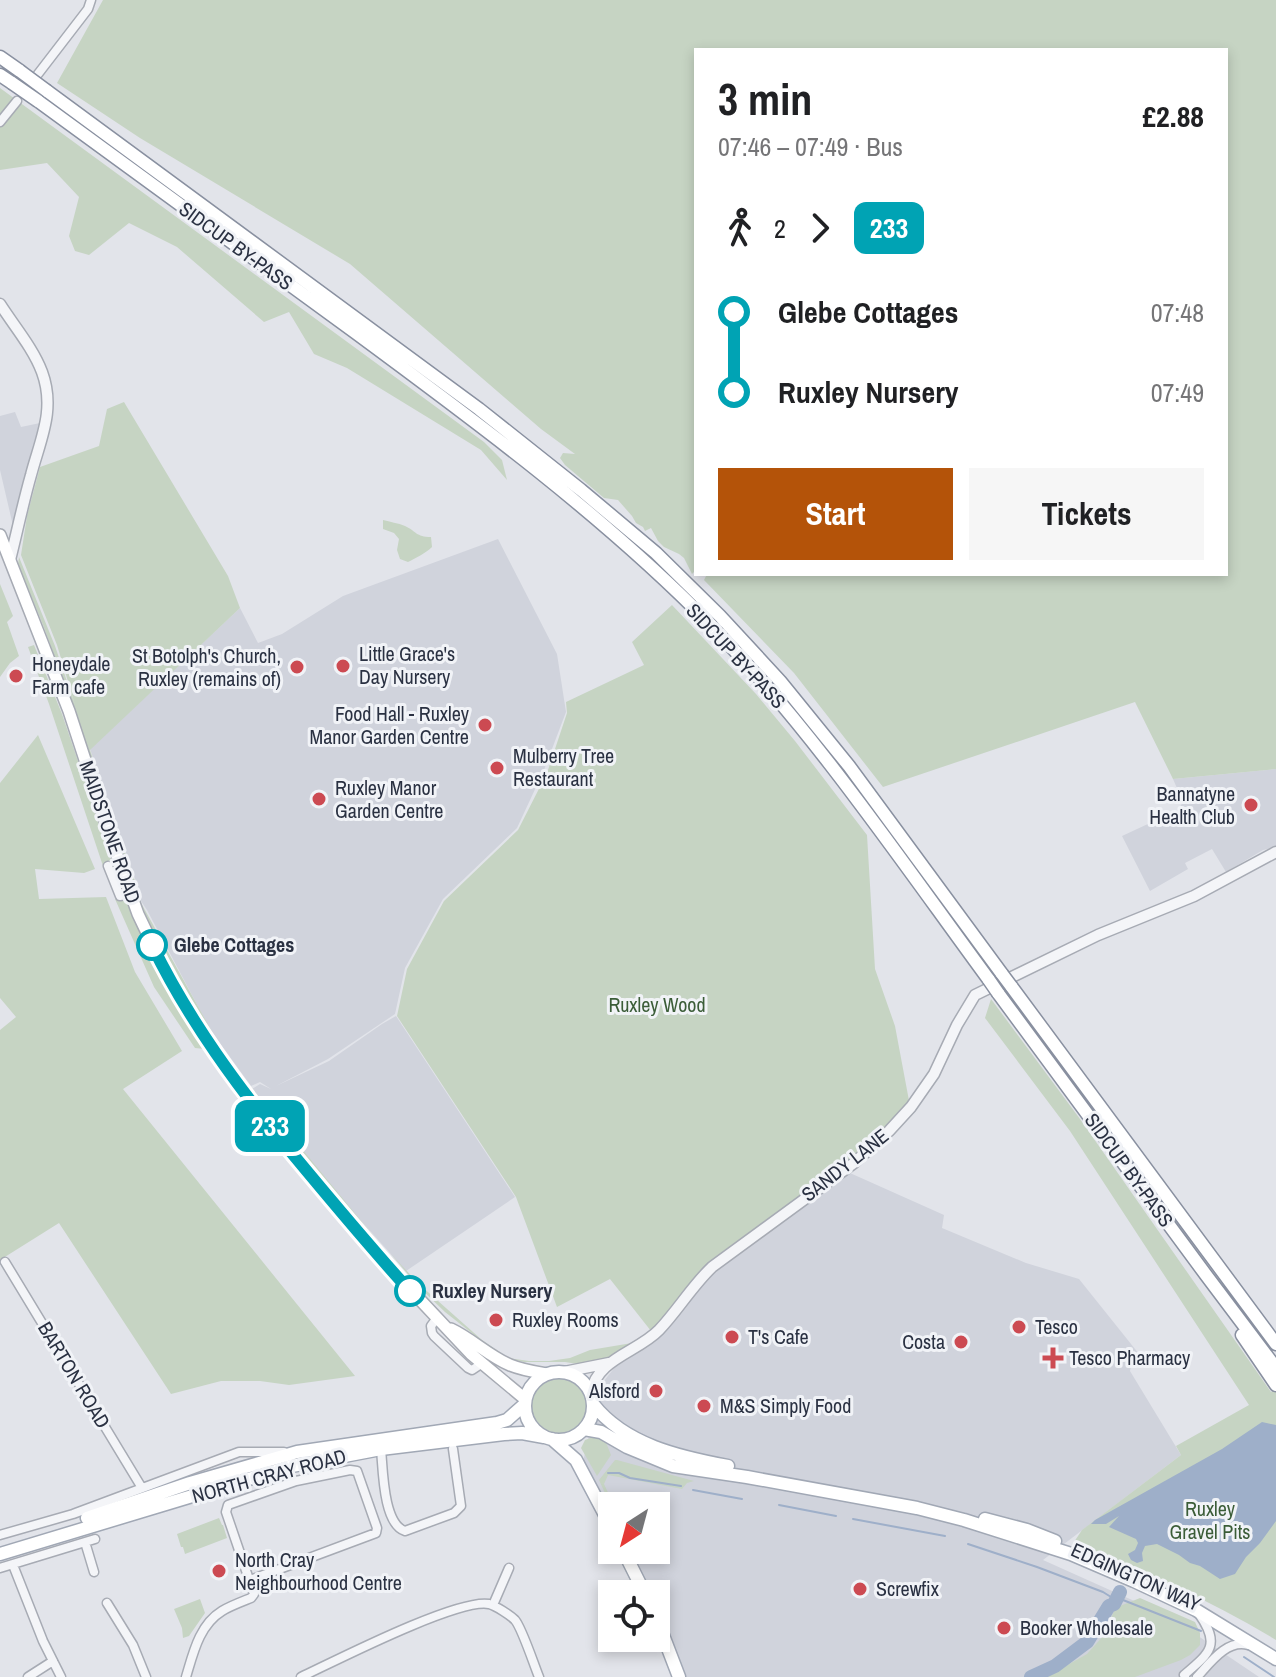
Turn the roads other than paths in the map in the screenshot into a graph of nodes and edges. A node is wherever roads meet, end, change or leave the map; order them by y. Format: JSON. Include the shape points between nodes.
{"nodes":[{"id":1,"x":91,"y":0,"type":"edge"},
{"id":2,"x":0,"y":57,"type":"edge"},
{"id":3,"x":38,"y":74,"type":"dead end"},
{"id":4,"x":0,"y":75,"type":"edge"},
{"id":5,"x":42,"y":96,"type":"junction"},
{"id":6,"x":17,"y":101,"type":"dead end"},
{"id":7,"x":0,"y":122,"type":"edge"},
{"id":8,"x":0,"y":304,"type":"edge"},
{"id":9,"x":0,"y":535,"type":"edge"},
{"id":10,"x":10,"y":560,"type":"junction"},
{"id":11,"x":1276,"y":852,"type":"edge"},
{"id":12,"x":108,"y":866,"type":"dead end"},
{"id":13,"x":130,"y":894,"type":"junction"},
{"id":14,"x":5,"y":1262,"type":"dead end"},
{"id":15,"x":1206,"y":1275,"type":"junction"},
{"id":16,"x":437,"y":1318,"type":"junction"},
{"id":17,"x":447,"y":1327,"type":"junction"},
{"id":18,"x":1276,"y":1344,"type":"edge"},
{"id":19,"x":609,"y":1363,"type":"junction"},
{"id":20,"x":481,"y":1364,"type":"junction"},
{"id":21,"x":1276,"y":1368,"type":"edge"},
{"id":22,"x":564,"y":1372,"type":"junction"},
{"id":23,"x":547,"y":1374,"type":"junction"},
{"id":24,"x":1276,"y":1385,"type":"edge"},
{"id":25,"x":592,"y":1399,"type":"junction"},
{"id":26,"x":525,"y":1402,"type":"junction"},
{"id":27,"x":583,"y":1430,"type":"junction"},
{"id":28,"x":548,"y":1438,"type":"junction"},
{"id":29,"x":381,"y":1449,"type":"junction"},
{"id":30,"x":453,"y":1449,"type":"dead end"},
{"id":31,"x":297,"y":1452,"type":"junction"},
{"id":32,"x":576,"y":1460,"type":"junction"},
{"id":33,"x":708,"y":1466,"type":"junction"},
{"id":34,"x":143,"y":1493,"type":"junction"},
{"id":35,"x":854,"y":1493,"type":"junction"},
{"id":36,"x":598,"y":1502,"type":"edge"},
{"id":37,"x":965,"y":1517,"type":"junction"},
{"id":38,"x":990,"y":1520,"type":"junction"},
{"id":39,"x":0,"y":1535,"type":"edge"},
{"id":40,"x":95,"y":1539,"type":"dead end"},
{"id":41,"x":85,"y":1542,"type":"junction"},
{"id":42,"x":0,"y":1547,"type":"edge"},
{"id":43,"x":0,"y":1554,"type":"edge"},
{"id":44,"x":1071,"y":1554,"type":"junction"},
{"id":45,"x":13,"y":1565,"type":"junction"},
{"id":46,"x":0,"y":1568,"type":"edge"},
{"id":47,"x":509,"y":1568,"type":"dead end"},
{"id":48,"x":94,"y":1572,"type":"dead end"},
{"id":49,"x":250,"y":1580,"type":"junction"},
{"id":50,"x":107,"y":1603,"type":"dead end"},
{"id":51,"x":493,"y":1605,"type":"junction"},
{"id":52,"x":1196,"y":1610,"type":"junction"},
{"id":53,"x":1276,"y":1651,"type":"edge"},
{"id":54,"x":669,"y":1652,"type":"edge"},
{"id":55,"x":1276,"y":1660,"type":"edge"},
{"id":56,"x":53,"y":1661,"type":"junction"},
{"id":57,"x":1185,"y":1676,"type":"edge"},
{"id":58,"x":28,"y":1677,"type":"edge"},
{"id":59,"x":61,"y":1677,"type":"edge"},
{"id":60,"x":146,"y":1677,"type":"edge"},
{"id":61,"x":186,"y":1677,"type":"edge"},
{"id":62,"x":301,"y":1677,"type":"edge"},
{"id":63,"x":539,"y":1677,"type":"edge"},
{"id":64,"x":679,"y":1677,"type":"edge"},
{"id":65,"x":1197,"y":1677,"type":"edge"}],
"edges":[{"from":1,"to":3,"type":"street"},
{"from":2,"to":5,"type":"main road","bridge":true},
{"from":4,"to":5,"type":"main road","bridge":true},
{"from":5,"to":15,"type":"main road","name":"SIDCUP BY-PASS","bridge":true,"via":[[475,420],[648,563],[710,624],[837,774]]},
{"from":5,"to":18,"type":"main road","name":"SIDCUP BY-PASS","bridge":true,"via":[[479,409],[656,553],[720,616],[849,766]]},
{"from":6,"to":7,"type":"street"},
{"from":8,"to":10,"type":"street","via":[[37,360],[48,402]]},
{"from":9,"to":10,"type":"main road","name":"MAIDSTONE ROAD"},
{"from":10,"to":13,"type":"main road","name":"MAIDSTONE ROAD","via":[[69,711]]},
{"from":11,"to":19,"type":"street","name":"SANDY LANE","via":[[1194,896],[1098,935],[975,995],[934,1074],[889,1131],[854,1163],[727,1255],[657,1332]]},
{"from":12,"to":13,"type":"street","via":[[120,896]]},
{"from":13,"to":16,"type":"main road","name":"MAIDSTONE ROAD","via":[[168,977],[243,1094],[360,1236]]},
{"from":14,"to":34,"type":"street","name":"BARTON ROAD"},
{"from":15,"to":21,"type":"main road","name":"SIDCUP BY-PASS"},
{"from":15,"to":24,"type":"main road"},
{"from":16,"to":17,"type":"main road","name":"MAIDSTONE ROAD"},
{"from":16,"to":20,"type":"street","via":[[431,1326],[434,1336],[468,1368]]},
{"from":17,"to":20,"type":"main road","name":"MAIDSTONE ROAD"},
{"from":17,"to":23,"type":"main road","name":"MAIDSTONE ROAD","via":[[508,1364]]},
{"from":19,"to":22,"type":"street","name":"SANDY LANE"},
{"from":19,"to":25,"type":"street","name":"SANDY LANE","via":[[595,1379]]},
{"from":20,"to":26,"type":"main road","name":"MAIDSTONE ROAD"},
{"from":22,"to":23,"type":"main road"},
{"from":22,"to":25,"type":"main road","via":[[577,1377]]},
{"from":23,"to":26,"type":"main road","via":[[532,1384]]},
{"from":25,"to":27,"type":"main road"},
{"from":25,"to":33,"type":"main road","name":"EDGINGTON WAY","via":[[602,1415],[652,1447]]},
{"from":26,"to":28,"type":"main road","via":[[529,1423]]},
{"from":26,"to":31,"type":"main road","name":"NORTH CRAY ROAD","via":[[497,1423]]},
{"from":27,"to":28,"type":"main road","via":[[570,1438]]},
{"from":27,"to":32,"type":"main road"},
{"from":27,"to":33,"type":"main road","name":"EDGINGTON WAY","via":[[601,1432],[673,1466]]},
{"from":28,"to":29,"type":"main road","name":"NORTH CRAY ROAD","via":[[512,1433]]},
{"from":28,"to":32,"type":"main road"},
{"from":29,"to":30,"type":"street","via":[[389,1510],[395,1525],[405,1531],[459,1509]]},
{"from":29,"to":43,"type":"main road","name":"NORTH CRAY ROAD","via":[[292,1466]]},
{"from":31,"to":34,"type":"main road","name":"NORTH CRAY ROAD"},
{"from":31,"to":34,"type":"street","name":"NORTH CRAY ROAD","via":[[239,1452]]},
{"from":32,"to":36,"type":"main road"},
{"from":33,"to":35,"type":"main road","name":"EDGINGTON WAY"},
{"from":33,"to":35,"type":"main road","name":"EDGINGTON WAY"},
{"from":34,"to":39,"type":"street","name":"NORTH CRAY ROAD"},
{"from":34,"to":42,"type":"main road","name":"NORTH CRAY ROAD"},
{"from":35,"to":37,"type":"main road","name":"EDGINGTON WAY"},
{"from":35,"to":37,"type":"main road","name":"EDGINGTON WAY","via":[[943,1508]]},
{"from":37,"to":38,"type":"main road","name":"EDGINGTON WAY"},
{"from":37,"to":44,"type":"main road","name":"EDGINGTON WAY"},
{"from":38,"to":44,"type":"main road","name":"EDGINGTON WAY"},
{"from":38,"to":53,"type":"main road","name":"EDGINGTON WAY","via":[[1162,1585]]},
{"from":40,"to":41,"type":"street"},
{"from":41,"to":45,"type":"street"},
{"from":41,"to":48,"type":"street"},
{"from":44,"to":52,"type":"main road","name":"EDGINGTON WAY"},
{"from":45,"to":46,"type":"street"},
{"from":45,"to":56,"type":"street"},
{"from":47,"to":51,"type":"street"},
{"from":49,"to":49,"type":"street","via":[[226,1512],[229,1504],[296,1481],[358,1472],[376,1533]]},
{"from":49,"to":61,"type":"street","via":[[253,1596],[210,1622]]},
{"from":50,"to":60,"type":"street"},
{"from":51,"to":62,"type":"street","via":[[455,1609]]},
{"from":51,"to":63,"type":"street","via":[[516,1621]]},
{"from":52,"to":55,"type":"main road","name":"EDGINGTON WAY"},
{"from":52,"to":57,"type":"street","via":[[1211,1639],[1206,1655]]},
{"from":54,"to":64,"type":"main road"},
{"from":55,"to":65,"type":"street","via":[[1239,1643]]},
{"from":56,"to":58,"type":"street"},
{"from":56,"to":59,"type":"street"}]}
